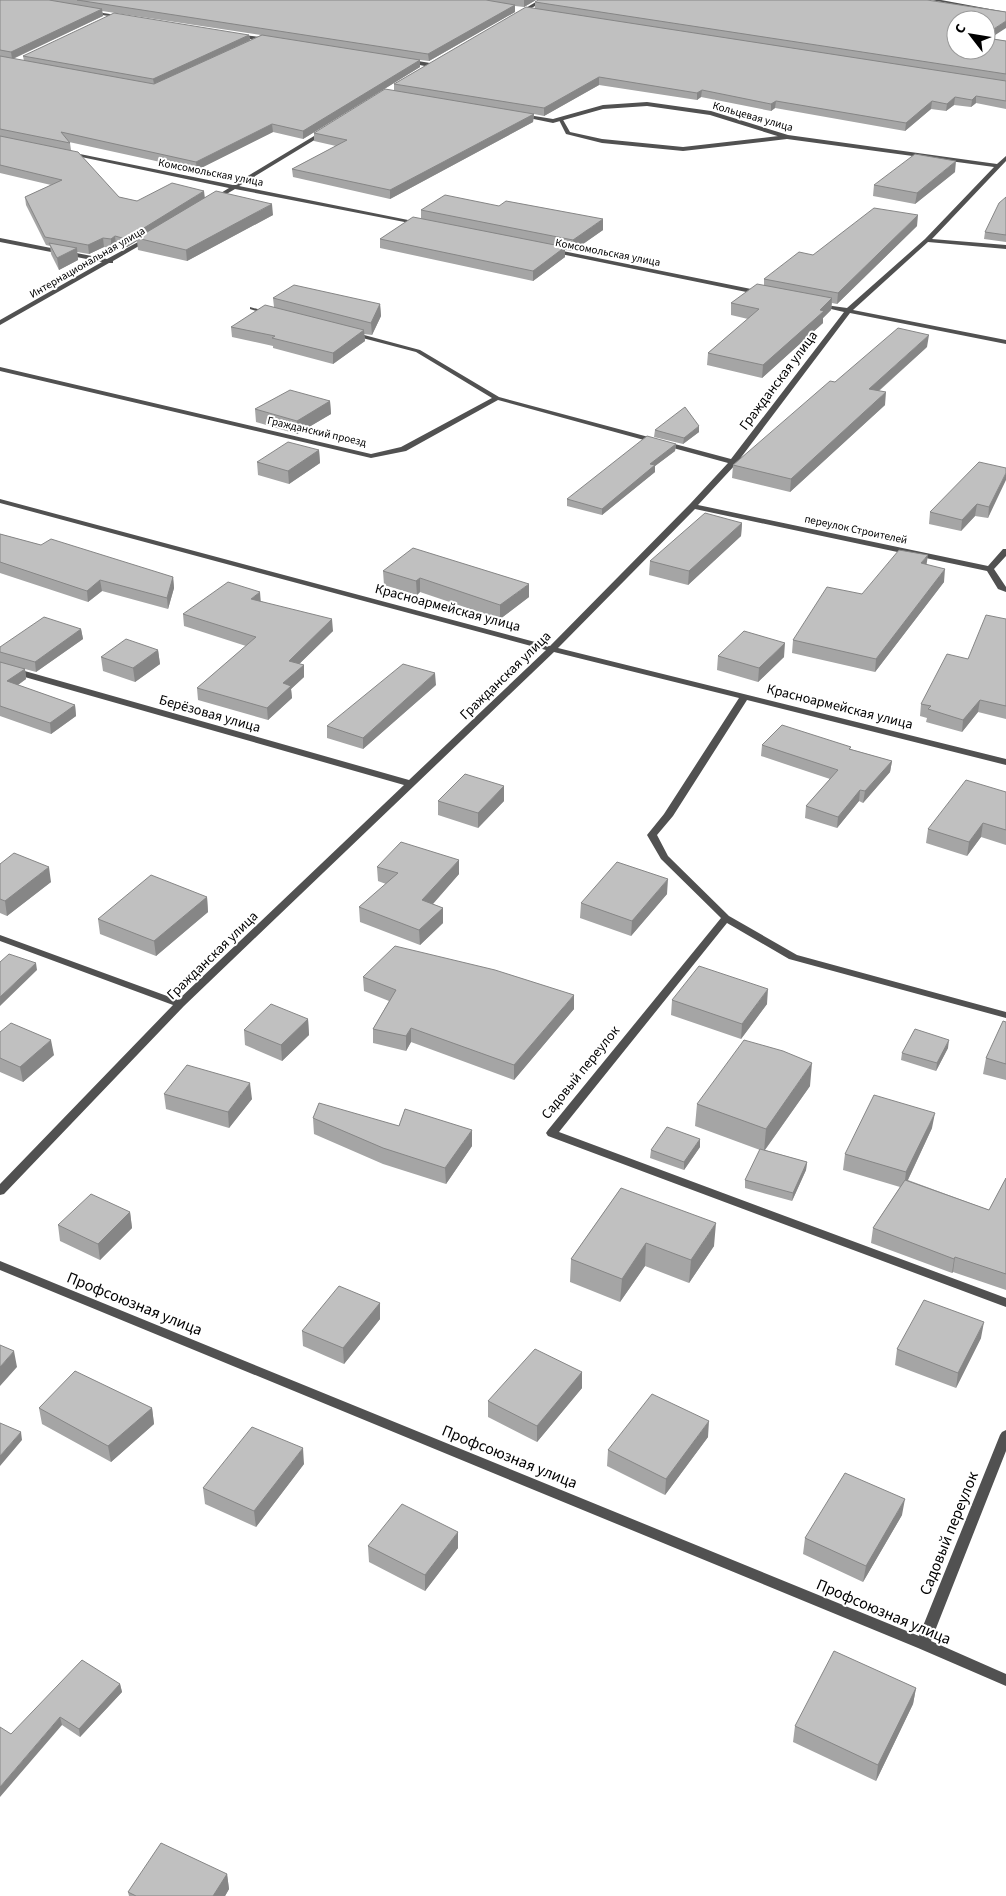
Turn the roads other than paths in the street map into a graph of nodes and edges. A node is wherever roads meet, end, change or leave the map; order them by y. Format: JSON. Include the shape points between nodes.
{"nodes":[{"id":1,"x":543,"y":0,"type":"edge"},
{"id":2,"x":933,"y":0,"type":"edge"},
{"id":3,"x":85,"y":11,"type":"edge"},
{"id":4,"x":524,"y":11,"type":"junction"},
{"id":5,"x":515,"y":12,"type":"edge"},
{"id":6,"x":534,"y":12,"type":"edge"},
{"id":7,"x":1006,"y":13,"type":"edge"},
{"id":8,"x":112,"y":16,"type":"junction"},
{"id":9,"x":131,"y":18,"type":"edge"},
{"id":10,"x":103,"y":20,"type":"edge"},
{"id":11,"x":233,"y":34,"type":"edge"},
{"id":12,"x":261,"y":38,"type":"junction"},
{"id":13,"x":280,"y":42,"type":"edge"},
{"id":14,"x":252,"y":43,"type":"edge"},
{"id":15,"x":438,"y":60,"type":"edge"},
{"id":16,"x":402,"y":61,"type":"edge"},
{"id":17,"x":430,"y":65,"type":"junction"},
{"id":18,"x":423,"y":70,"type":"edge"},
{"id":19,"x":517,"y":115,"type":"edge"},
{"id":20,"x":560,"y":119,"type":"junction"},
{"id":21,"x":327,"y":130,"type":"edge"},
{"id":22,"x":786,"y":137,"type":"junction"},
{"id":23,"x":58,"y":152,"type":"edge"},
{"id":24,"x":1006,"y":158,"type":"edge"},
{"id":25,"x":997,"y":166,"type":"junction"},
{"id":26,"x":234,"y":187,"type":"junction"},
{"id":27,"x":210,"y":202,"type":"edge"},
{"id":28,"x":429,"y":226,"type":"edge"},
{"id":29,"x":152,"y":236,"type":"edge"},
{"id":30,"x":0,"y":240,"type":"edge"},
{"id":31,"x":927,"y":240,"type":"junction"},
{"id":32,"x":1006,"y":247,"type":"edge"},
{"id":33,"x":546,"y":250,"type":"edge"},
{"id":34,"x":111,"y":262,"type":"junction"},
{"id":35,"x":770,"y":295,"type":"edge"},
{"id":36,"x":809,"y":303,"type":"edge"},
{"id":37,"x":252,"y":308,"type":"dead end"},
{"id":38,"x":848,"y":310,"type":"junction"},
{"id":39,"x":280,"y":316,"type":"edge"},
{"id":40,"x":0,"y":324,"type":"edge"},
{"id":41,"x":344,"y":332,"type":"edge"},
{"id":42,"x":1006,"y":342,"type":"edge"},
{"id":43,"x":0,"y":368,"type":"edge"},
{"id":44,"x":497,"y":398,"type":"junction"},
{"id":45,"x":733,"y":462,"type":"junction"},
{"id":46,"x":0,"y":501,"type":"edge"},
{"id":47,"x":693,"y":506,"type":"junction"},
{"id":48,"x":1006,"y":551,"type":"edge"},
{"id":49,"x":990,"y":569,"type":"junction"},
{"id":50,"x":1006,"y":590,"type":"edge"},
{"id":51,"x":552,"y":649,"type":"junction"},
{"id":52,"x":0,"y":667,"type":"edge"},
{"id":53,"x":745,"y":696,"type":"junction"},
{"id":54,"x":1006,"y":762,"type":"edge"},
{"id":55,"x":412,"y":784,"type":"junction"},
{"id":56,"x":726,"y":918,"type":"junction"},
{"id":57,"x":0,"y":938,"type":"edge"},
{"id":58,"x":180,"y":1004,"type":"junction"},
{"id":59,"x":1006,"y":1014,"type":"edge"},
{"id":60,"x":0,"y":1191,"type":"edge"},
{"id":61,"x":0,"y":1265,"type":"edge"},
{"id":62,"x":1006,"y":1303,"type":"edge"},
{"id":63,"x":1006,"y":1435,"type":"edge"},
{"id":64,"x":923,"y":1644,"type":"junction"},
{"id":65,"x":1006,"y":1680,"type":"edge"}],
"edges":[{"from":1,"to":4,"type":"street"},
{"from":2,"to":7,"type":"street"},
{"from":3,"to":8,"type":"street"},
{"from":4,"to":5,"type":"street"},
{"from":4,"to":6,"type":"street"},
{"from":8,"to":9,"type":"street"},
{"from":8,"to":10,"type":"street"},
{"from":11,"to":12,"type":"street"},
{"from":12,"to":13,"type":"street"},
{"from":12,"to":14,"type":"street"},
{"from":15,"to":17,"type":"street"},
{"from":16,"to":17,"type":"street"},
{"from":17,"to":18,"type":"street"},
{"from":19,"to":20,"type":"street","name":"Кольцевая улица","via":[[553,122]]},
{"from":20,"to":22,"type":"street","name":"Кольцевая улица","via":[[603,107],[647,104],[711,113]]},
{"from":20,"to":22,"type":"street","via":[[568,133],[602,141],[683,149]]},
{"from":21,"to":26,"type":"street"},
{"from":22,"to":25,"type":"street","name":"Кольцевая улица"},
{"from":23,"to":26,"type":"street","name":"Комсомольская улица"},
{"from":24,"to":25,"type":"street","name":"Гражданская улица"},
{"from":25,"to":31,"type":"street","name":"Гражданская улица"},
{"from":26,"to":27,"type":"street"},
{"from":26,"to":28,"type":"street","name":"Комсомольская улица"},
{"from":29,"to":34,"type":"street","name":"Интернациональная улица"},
{"from":30,"to":34,"type":"street"},
{"from":31,"to":32,"type":"street"},
{"from":31,"to":38,"type":"street","name":"Гражданская улица"},
{"from":33,"to":35,"type":"street","name":"Комсомольская улица"},
{"from":34,"to":40,"type":"street","name":"Интернациональная улица"},
{"from":36,"to":38,"type":"street"},
{"from":37,"to":39,"type":"street"},
{"from":38,"to":42,"type":"street"},
{"from":38,"to":45,"type":"street","name":"Гражданская улица"},
{"from":41,"to":44,"type":"street","via":[[418,351]]},
{"from":43,"to":44,"type":"street","name":"Гражданский проезд","via":[[371,456],[403,449]]},
{"from":44,"to":45,"type":"street"},
{"from":45,"to":47,"type":"street","name":"Гражданская улица"},
{"from":46,"to":51,"type":"street","name":"Красноармейская улица"},
{"from":47,"to":49,"type":"street","name":"переулок Строителей"},
{"from":47,"to":51,"type":"street","name":"Гражданская улица"},
{"from":48,"to":49,"type":"street"},
{"from":49,"to":50,"type":"street"},
{"from":51,"to":53,"type":"street","name":"Красноармейская улица"},
{"from":51,"to":55,"type":"street","name":"Гражданская улица"},
{"from":52,"to":55,"type":"street","name":"Берёзовая улица"},
{"from":53,"to":54,"type":"street","name":"Красноармейская улица"},
{"from":53,"to":56,"type":"street","via":[[668,816],[652,835],[664,857]]},
{"from":55,"to":58,"type":"street","name":"Гражданская улица"},
{"from":56,"to":59,"type":"street","via":[[793,957]]},
{"from":56,"to":62,"type":"street","name":"Садовый переулок","via":[[552,1133]]},
{"from":57,"to":58,"type":"street"},
{"from":58,"to":60,"type":"street","name":"Гражданская улица"},
{"from":61,"to":64,"type":"street","name":"Профсоюзная улица"},
{"from":63,"to":64,"type":"street","name":"Садовый переулок"},
{"from":64,"to":65,"type":"street","name":"Профсоюзная улица"}]}
